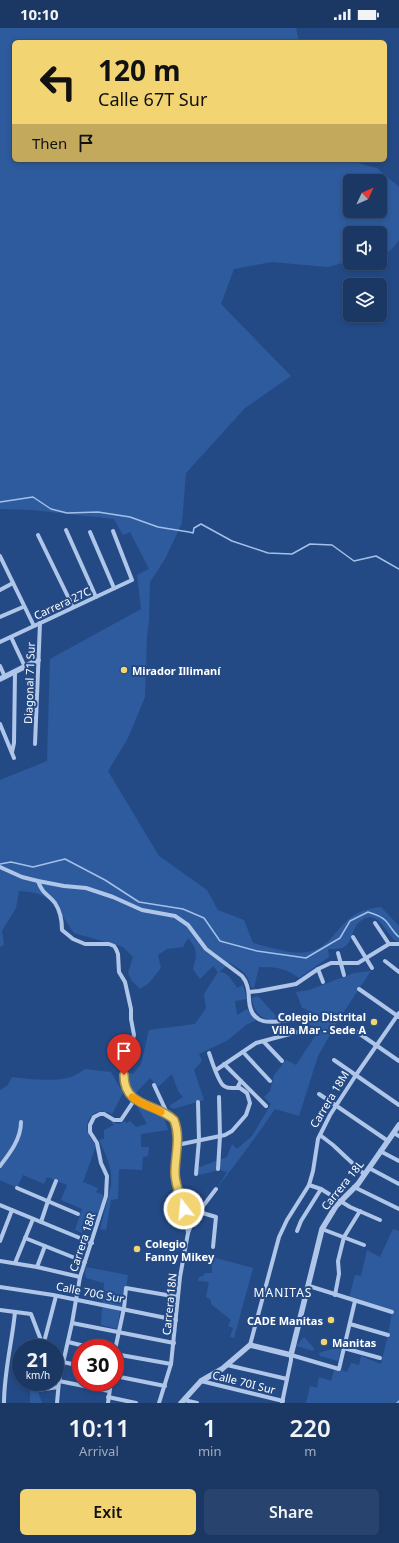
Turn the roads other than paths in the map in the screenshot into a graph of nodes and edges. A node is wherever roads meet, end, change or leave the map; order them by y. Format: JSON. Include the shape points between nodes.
{"nodes":[{"id":1,"x":66,"y":530,"type":"dead end"},
{"id":2,"x":113,"y":531,"type":"dead end"},
{"id":3,"x":90,"y":532,"type":"dead end"},
{"id":4,"x":38,"y":535,"type":"dead end"},
{"id":5,"x":0,"y":556,"type":"edge"},
{"id":6,"x":1,"y":562,"type":"edge"},
{"id":7,"x":13,"y":583,"type":"junction"},
{"id":8,"x":114,"y":588,"type":"junction"},
{"id":9,"x":0,"y":590,"type":"edge"},
{"id":10,"x":96,"y":597,"type":"junction"},
{"id":11,"x":23,"y":607,"type":"junction"},
{"id":12,"x":73,"y":608,"type":"junction"},
{"id":13,"x":0,"y":618,"type":"edge"},
{"id":14,"x":40,"y":623,"type":"junction"},
{"id":15,"x":34,"y":626,"type":"junction"},
{"id":16,"x":11,"y":636,"type":"junction"},
{"id":17,"x":0,"y":642,"type":"edge"},
{"id":18,"x":38,"y":660,"type":"junction"},
{"id":19,"x":0,"y":666,"type":"edge"},
{"id":20,"x":25,"y":667,"type":"junction"},
{"id":21,"x":15,"y":672,"type":"junction"},
{"id":22,"x":3,"y":678,"type":"edge"},
{"id":23,"x":0,"y":724,"type":"edge"},
{"id":24,"x":35,"y":744,"type":"dead end"},
{"id":25,"x":12,"y":752,"type":"junction"},
{"id":26,"x":14,"y":758,"type":"dead end"},
{"id":27,"x":0,"y":867,"type":"edge"},
{"id":28,"x":38,"y":881,"type":"junction"},
{"id":29,"x":375,"y":923,"type":"dead end"},
{"id":30,"x":353,"y":937,"type":"dead end"},
{"id":31,"x":389,"y":944,"type":"junction"},
{"id":32,"x":399,"y":944,"type":"edge"},
{"id":33,"x":338,"y":953,"type":"dead end"},
{"id":34,"x":366,"y":958,"type":"junction"},
{"id":35,"x":384,"y":961,"type":"dead end"},
{"id":36,"x":341,"y":964,"type":"junction"},
{"id":37,"x":372,"y":968,"type":"dead end"},
{"id":38,"x":318,"y":969,"type":"junction"},
{"id":39,"x":399,"y":972,"type":"edge"},
{"id":40,"x":344,"y":975,"type":"dead end"},
{"id":41,"x":323,"y":982,"type":"dead end"},
{"id":42,"x":359,"y":989,"type":"dead end"},
{"id":43,"x":249,"y":992,"type":"junction"},
{"id":44,"x":398,"y":1016,"type":"edge"},
{"id":45,"x":354,"y":1030,"type":"dead end"},
{"id":46,"x":264,"y":1042,"type":"junction"},
{"id":47,"x":377,"y":1045,"type":"junction"},
{"id":48,"x":243,"y":1052,"type":"junction"},
{"id":49,"x":209,"y":1053,"type":"dead end"},
{"id":50,"x":334,"y":1060,"type":"dead end"},
{"id":51,"x":282,"y":1061,"type":"dead end"},
{"id":52,"x":399,"y":1061,"type":"edge"},
{"id":53,"x":224,"y":1064,"type":"junction"},
{"id":54,"x":216,"y":1070,"type":"junction"},
{"id":55,"x":356,"y":1075,"type":"junction"},
{"id":56,"x":241,"y":1081,"type":"junction"},
{"id":57,"x":270,"y":1081,"type":"dead end"},
{"id":58,"x":154,"y":1085,"type":"dead end"},
{"id":59,"x":237,"y":1088,"type":"junction"},
{"id":60,"x":319,"y":1094,"type":"dead end"},
{"id":61,"x":219,"y":1097,"type":"dead end"},
{"id":62,"x":135,"y":1100,"type":"junction"},
{"id":63,"x":198,"y":1102,"type":"dead end"},
{"id":64,"x":336,"y":1105,"type":"junction"},
{"id":65,"x":399,"y":1105,"type":"edge"},
{"id":66,"x":266,"y":1106,"type":"dead end"},
{"id":67,"x":168,"y":1116,"type":"junction"},
{"id":68,"x":21,"y":1122,"type":"dead end"},
{"id":69,"x":399,"y":1125,"type":"edge"},
{"id":70,"x":394,"y":1132,"type":"junction"},
{"id":71,"x":320,"y":1135,"type":"junction"},
{"id":72,"x":220,"y":1136,"type":"junction"},
{"id":73,"x":399,"y":1136,"type":"edge"},
{"id":74,"x":199,"y":1140,"type":"junction"},
{"id":75,"x":388,"y":1141,"type":"junction"},
{"id":76,"x":177,"y":1145,"type":"junction"},
{"id":77,"x":380,"y":1151,"type":"junction"},
{"id":78,"x":399,"y":1161,"type":"edge"},
{"id":79,"x":0,"y":1166,"type":"edge"},
{"id":80,"x":369,"y":1168,"type":"junction"},
{"id":81,"x":218,"y":1169,"type":"dead end"},
{"id":82,"x":196,"y":1174,"type":"dead end"},
{"id":83,"x":364,"y":1174,"type":"junction"},
{"id":84,"x":56,"y":1181,"type":"dead end"},
{"id":85,"x":399,"y":1184,"type":"edge"},
{"id":86,"x":308,"y":1185,"type":"junction"},
{"id":87,"x":354,"y":1187,"type":"junction"},
{"id":88,"x":17,"y":1188,"type":"dead end"},
{"id":89,"x":216,"y":1189,"type":"dead end"},
{"id":90,"x":321,"y":1189,"type":"junction"},
{"id":91,"x":48,"y":1201,"type":"junction"},
{"id":92,"x":340,"y":1201,"type":"junction"},
{"id":93,"x":0,"y":1205,"type":"edge"},
{"id":94,"x":399,"y":1209,"type":"edge"},
{"id":95,"x":12,"y":1210,"type":"junction"},
{"id":96,"x":360,"y":1211,"type":"junction"},
{"id":97,"x":199,"y":1212,"type":"junction"},
{"id":98,"x":78,"y":1214,"type":"dead end"},
{"id":99,"x":33,"y":1219,"type":"junction"},
{"id":100,"x":380,"y":1220,"type":"dead end"},
{"id":101,"x":41,"y":1222,"type":"junction"},
{"id":102,"x":322,"y":1229,"type":"junction"},
{"id":103,"x":297,"y":1231,"type":"dead end"},
{"id":104,"x":188,"y":1233,"type":"junction"},
{"id":105,"x":344,"y":1237,"type":"junction"},
{"id":106,"x":25,"y":1238,"type":"junction"},
{"id":107,"x":0,"y":1241,"type":"edge"},
{"id":108,"x":92,"y":1243,"type":"junction"},
{"id":109,"x":364,"y":1245,"type":"dead end"},
{"id":110,"x":45,"y":1246,"type":"junction"},
{"id":111,"x":213,"y":1248,"type":"dead end"},
{"id":112,"x":0,"y":1261,"type":"edge"},
{"id":113,"x":85,"y":1262,"type":"junction"},
{"id":114,"x":15,"y":1263,"type":"junction"},
{"id":115,"x":37,"y":1267,"type":"junction"},
{"id":116,"x":80,"y":1277,"type":"junction"},
{"id":117,"x":309,"y":1286,"type":"junction"},
{"id":118,"x":0,"y":1287,"type":"edge"},
{"id":119,"x":335,"y":1294,"type":"junction"},
{"id":120,"x":56,"y":1296,"type":"junction"},
{"id":121,"x":178,"y":1297,"type":"junction"},
{"id":122,"x":77,"y":1300,"type":"junction"},
{"id":123,"x":355,"y":1301,"type":"junction"},
{"id":124,"x":124,"y":1308,"type":"junction"},
{"id":125,"x":0,"y":1310,"type":"edge"},
{"id":126,"x":15,"y":1312,"type":"junction"},
{"id":127,"x":392,"y":1312,"type":"dead end"},
{"id":128,"x":176,"y":1320,"type":"junction"},
{"id":129,"x":72,"y":1323,"type":"junction"},
{"id":130,"x":350,"y":1324,"type":"junction"},
{"id":131,"x":119,"y":1332,"type":"junction"},
{"id":132,"x":388,"y":1335,"type":"dead end"},
{"id":133,"x":41,"y":1339,"type":"edge"},
{"id":134,"x":46,"y":1339,"type":"edge"},
{"id":135,"x":118,"y":1339,"type":"edge"},
{"id":136,"x":68,"y":1342,"type":"junction"},
{"id":137,"x":72,"y":1343,"type":"edge"},
{"id":138,"x":174,"y":1343,"type":"junction"},
{"id":139,"x":250,"y":1345,"type":"junction"},
{"id":140,"x":344,"y":1348,"type":"junction"},
{"id":141,"x":124,"y":1354,"type":"edge"},
{"id":142,"x":291,"y":1355,"type":"junction"},
{"id":143,"x":64,"y":1358,"type":"edge"},
{"id":144,"x":380,"y":1358,"type":"dead end"},
{"id":145,"x":171,"y":1364,"type":"junction"},
{"id":146,"x":227,"y":1365,"type":"junction"},
{"id":147,"x":0,"y":1372,"type":"edge"},
{"id":148,"x":5,"y":1374,"type":"junction"},
{"id":149,"x":124,"y":1378,"type":"edge"},
{"id":150,"x":287,"y":1379,"type":"junction"},
{"id":151,"x":201,"y":1381,"type":"junction"},
{"id":152,"x":165,"y":1386,"type":"junction"},
{"id":153,"x":58,"y":1391,"type":"edge"},
{"id":154,"x":109,"y":1391,"type":"edge"},
{"id":155,"x":108,"y":1397,"type":"junction"},
{"id":156,"x":182,"y":1401,"type":"edge"},
{"id":157,"x":282,"y":1402,"type":"edge"},
{"id":158,"x":4,"y":1403,"type":"edge"},
{"id":159,"x":58,"y":1403,"type":"edge"},
{"id":160,"x":108,"y":1403,"type":"edge"},
{"id":161,"x":136,"y":1403,"type":"edge"},
{"id":162,"x":159,"y":1403,"type":"edge"},
{"id":163,"x":197,"y":1403,"type":"edge"}],
"edges":[{"from":1,"to":10,"type":"street"},
{"from":2,"to":8,"type":"street","name":"Carrera 27C","via":[[132,580]]},
{"from":3,"to":8,"type":"street"},
{"from":4,"to":12,"type":"street"},
{"from":5,"to":6,"type":"street"},
{"from":6,"to":7,"type":"street"},
{"from":7,"to":9,"type":"street"},
{"from":7,"to":11,"type":"street"},
{"from":8,"to":10,"type":"street","name":"Carrera 27C"},
{"from":10,"to":12,"type":"street","name":"Carrera 27C"},
{"from":11,"to":13,"type":"street"},
{"from":11,"to":15,"type":"street"},
{"from":12,"to":14,"type":"street","name":"Carrera 27C"},
{"from":14,"to":15,"type":"street","name":"Carrera 27C"},
{"from":14,"to":18,"type":"street","name":"Diagonal 71 Sur"},
{"from":15,"to":16,"type":"street","name":"Carrera 27C"},
{"from":16,"to":17,"type":"street","name":"Carrera 27C"},
{"from":16,"to":20,"type":"street"},
{"from":18,"to":20,"type":"street"},
{"from":18,"to":24,"type":"street","name":"Diagonal 71 Sur"},
{"from":19,"to":22,"type":"street"},
{"from":20,"to":21,"type":"street"},
{"from":21,"to":22,"type":"street"},
{"from":21,"to":25,"type":"street"},
{"from":23,"to":25,"type":"street"},
{"from":25,"to":26,"type":"street"},
{"from":27,"to":28,"type":"street"},
{"from":28,"to":43,"type":"street","via":[[86,888],[142,910],[168,914],[183,920],[206,949],[242,976]]},
{"from":28,"to":62,"type":"street","via":[[41,891],[54,903],[61,916],[62,930],[85,944],[109,944],[116,949],[119,972],[125,982],[131,1009],[134,1035],[124,1081]]},
{"from":29,"to":31,"type":"street"},
{"from":30,"to":34,"type":"street"},
{"from":31,"to":32,"type":"street"},
{"from":31,"to":34,"type":"street"},
{"from":33,"to":36,"type":"street"},
{"from":34,"to":36,"type":"street","via":[[358,963]]},
{"from":34,"to":37,"type":"street"},
{"from":35,"to":39,"type":"street"},
{"from":36,"to":38,"type":"street","via":[[331,963]]},
{"from":36,"to":40,"type":"street"},
{"from":38,"to":41,"type":"street"},
{"from":38,"to":43,"type":"street","via":[[296,984]]},
{"from":42,"to":44,"type":"street"},
{"from":43,"to":46,"type":"street","via":[[251,1009],[258,1018],[277,1023],[299,1018],[305,1022],[304,1029],[300,1032]]},
{"from":44,"to":47,"type":"street","name":"Carrera 18M"},
{"from":45,"to":47,"type":"street"},
{"from":46,"to":48,"type":"street","via":[[256,1043]]},
{"from":46,"to":51,"type":"street"},
{"from":47,"to":52,"type":"street"},
{"from":47,"to":55,"type":"street","name":"Carrera 18M"},
{"from":48,"to":53,"type":"street"},
{"from":48,"to":57,"type":"street"},
{"from":49,"to":54,"type":"street"},
{"from":50,"to":55,"type":"street"},
{"from":53,"to":54,"type":"street"},
{"from":53,"to":56,"type":"street"},
{"from":54,"to":59,"type":"street","via":[[224,1086]]},
{"from":55,"to":64,"type":"street","name":"Carrera 18M"},
{"from":55,"to":65,"type":"street"},
{"from":56,"to":59,"type":"street"},
{"from":56,"to":66,"type":"street"},
{"from":58,"to":67,"type":"street"},
{"from":59,"to":72,"type":"street","via":[[247,1093],[250,1100],[249,1108],[232,1131]]},
{"from":60,"to":64,"type":"street"},
{"from":61,"to":72,"type":"street"},
{"from":62,"to":67,"type":"street"},
{"from":62,"to":108,"type":"street","name":"Carrera 18R","via":[[121,1120],[100,1114],[94,1117],[90,1125],[108,1180]]},
{"from":63,"to":74,"type":"street"},
{"from":64,"to":71,"type":"street","name":"Carrera 18M"},
{"from":64,"to":75,"type":"street"},
{"from":67,"to":76,"type":"street","via":[[175,1123]]},
{"from":68,"to":79,"type":"street","via":[[16,1143]]},
{"from":69,"to":70,"type":"street","name":"Carrera 18L"},
{"from":70,"to":73,"type":"street"},
{"from":70,"to":75,"type":"street","name":"Carrera 18L"},
{"from":71,"to":83,"type":"street"},
{"from":71,"to":86,"type":"street","name":"Carrera 18M"},
{"from":72,"to":74,"type":"street"},
{"from":72,"to":81,"type":"street"},
{"from":74,"to":76,"type":"street"},
{"from":74,"to":82,"type":"street"},
{"from":75,"to":77,"type":"street","name":"Carrera 18L"},
{"from":76,"to":104,"type":"street","via":[[176,1178]]},
{"from":77,"to":78,"type":"street"},
{"from":77,"to":80,"type":"street","name":"Carrera 18L"},
{"from":80,"to":83,"type":"street","name":"Carrera 18L"},
{"from":80,"to":85,"type":"street"},
{"from":83,"to":87,"type":"street","name":"Carrera 18L"},
{"from":84,"to":91,"type":"street"},
{"from":86,"to":90,"type":"street"},
{"from":86,"to":139,"type":"street","name":"Carrera 18M","via":[[279,1237]]},
{"from":87,"to":92,"type":"street","name":"Carrera 18L"},
{"from":87,"to":94,"type":"street"},
{"from":88,"to":91,"type":"street"},
{"from":89,"to":97,"type":"street","name":"Carrera 18N"},
{"from":90,"to":92,"type":"street"},
{"from":90,"to":103,"type":"street"},
{"from":91,"to":98,"type":"street"},
{"from":91,"to":101,"type":"street"},
{"from":92,"to":96,"type":"street"},
{"from":92,"to":102,"type":"street","name":"Carrera 18L"},
{"from":93,"to":95,"type":"street"},
{"from":95,"to":99,"type":"street"},
{"from":95,"to":107,"type":"street"},
{"from":96,"to":100,"type":"street"},
{"from":96,"to":105,"type":"street"},
{"from":97,"to":104,"type":"street","name":"Carrera 18N"},
{"from":97,"to":111,"type":"street","via":[[216,1217]]},
{"from":99,"to":101,"type":"street"},
{"from":99,"to":106,"type":"street"},
{"from":101,"to":108,"type":"street"},
{"from":102,"to":105,"type":"street"},
{"from":102,"to":117,"type":"street","name":"Carrera 18L"},
{"from":104,"to":121,"type":"street","name":"Carrera 18N"},
{"from":105,"to":109,"type":"street"},
{"from":105,"to":119,"type":"street","via":[[338,1261],[339,1274]]},
{"from":106,"to":110,"type":"street"},
{"from":106,"to":114,"type":"street"},
{"from":108,"to":113,"type":"street","name":"Carrera 18R"},
{"from":110,"to":113,"type":"street"},
{"from":110,"to":115,"type":"street"},
{"from":112,"to":114,"type":"street"},
{"from":113,"to":116,"type":"street","name":"Carrera 18R"},
{"from":114,"to":115,"type":"street"},
{"from":115,"to":116,"type":"street"},
{"from":116,"to":122,"type":"street","name":"Carrera 18R"},
{"from":117,"to":119,"type":"street"},
{"from":117,"to":142,"type":"street","name":"Carrera 18L"},
{"from":118,"to":120,"type":"street","name":"Calle 70G Sur"},
{"from":119,"to":123,"type":"street"},
{"from":120,"to":122,"type":"street","name":"Calle 70G Sur"},
{"from":120,"to":134,"type":"street"},
{"from":121,"to":124,"type":"street","via":[[126,1288]]},
{"from":121,"to":128,"type":"street","name":"Carrera 18N"},
{"from":122,"to":124,"type":"street","name":"Calle 70G Sur"},
{"from":122,"to":129,"type":"street","name":"Carrera 18R"},
{"from":123,"to":127,"type":"street"},
{"from":123,"to":130,"type":"street"},
{"from":124,"to":128,"type":"street","name":"Calle 70G Sur"},
{"from":124,"to":131,"type":"street"},
{"from":125,"to":126,"type":"street"},
{"from":126,"to":133,"type":"street","via":[[31,1314]]},
{"from":126,"to":148,"type":"street","via":[[13,1337]]},
{"from":128,"to":138,"type":"street","name":"Carrera 18N"},
{"from":129,"to":131,"type":"street"},
{"from":129,"to":136,"type":"street","name":"Carrera 18R"},
{"from":130,"to":132,"type":"street"},
{"from":130,"to":140,"type":"street"},
{"from":131,"to":135,"type":"street"},
{"from":131,"to":138,"type":"street"},
{"from":136,"to":137,"type":"street"},
{"from":136,"to":143,"type":"street","name":"Carrera 18R"},
{"from":138,"to":145,"type":"street","name":"Carrera 18N"},
{"from":139,"to":142,"type":"street"},
{"from":139,"to":146,"type":"street"},
{"from":140,"to":142,"type":"street","via":[[340,1369]]},
{"from":140,"to":144,"type":"street"},
{"from":141,"to":145,"type":"street"},
{"from":142,"to":150,"type":"street","name":"Carrera 18L"},
{"from":145,"to":152,"type":"street","name":"Carrera 18N"},
{"from":146,"to":150,"type":"street"},
{"from":146,"to":151,"type":"street"},
{"from":147,"to":148,"type":"street"},
{"from":148,"to":158,"type":"street"},
{"from":149,"to":152,"type":"street"},
{"from":150,"to":157,"type":"street","name":"Carrera 18L"},
{"from":151,"to":156,"type":"street"},
{"from":151,"to":157,"type":"street","name":"Calle 70I Sur"},
{"from":152,"to":162,"type":"street","name":"Carrera 18N"},
{"from":153,"to":159,"type":"street","name":"Carrera 18R"},
{"from":154,"to":155,"type":"street"},
{"from":155,"to":160,"type":"street"},
{"from":155,"to":161,"type":"street"},
{"from":156,"to":163,"type":"street"}]}
